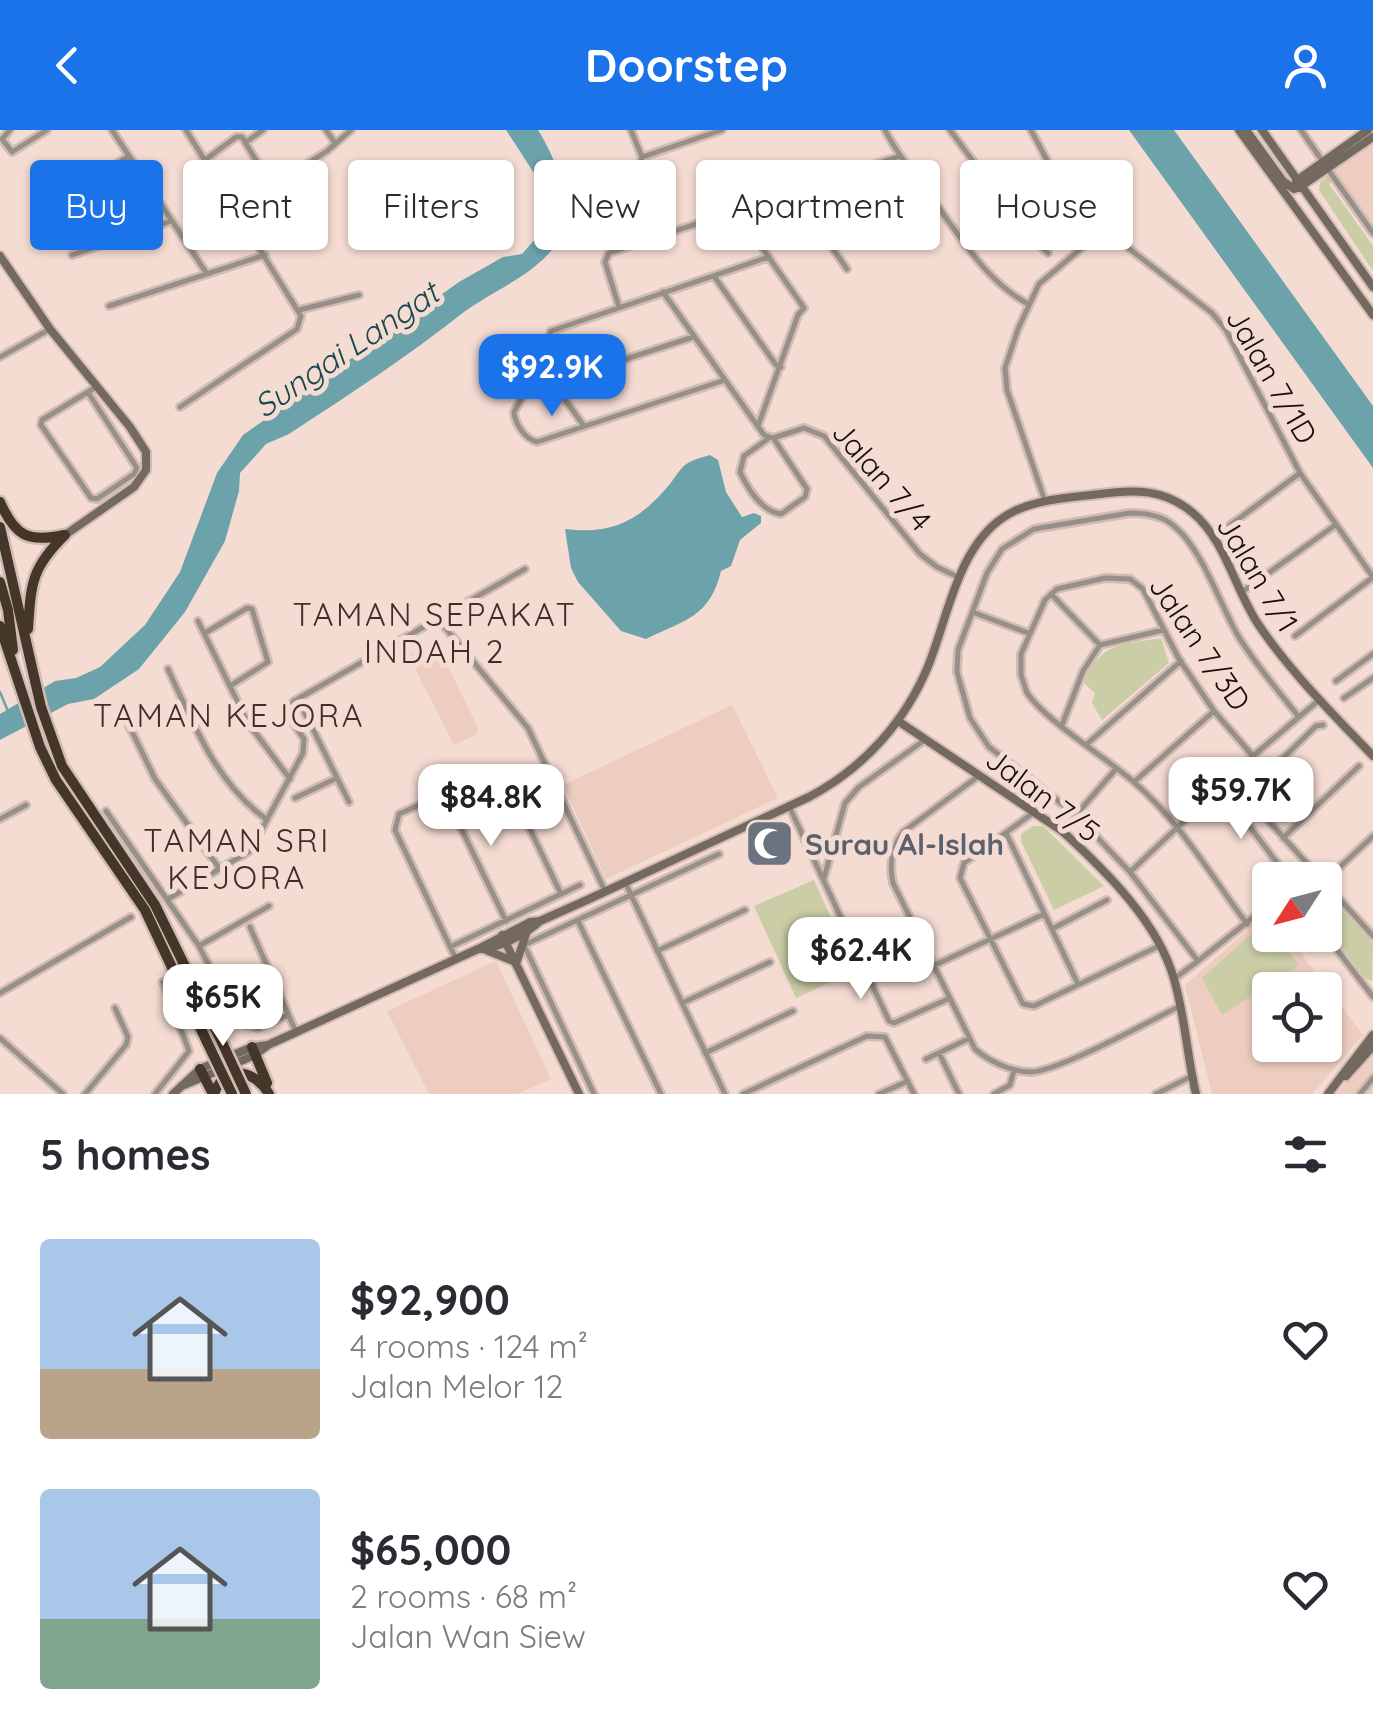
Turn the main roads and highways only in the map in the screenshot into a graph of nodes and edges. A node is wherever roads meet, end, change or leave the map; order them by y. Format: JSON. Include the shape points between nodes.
{"nodes":[{"id":1,"x":0,"y":502,"type":"edge"},
{"id":2,"x":0,"y":528,"type":"edge"},
{"id":3,"x":0,"y":582,"type":"edge"},
{"id":4,"x":0,"y":626,"type":"edge"},
{"id":5,"x":26,"y":645,"type":"junction"},
{"id":6,"x":15,"y":671,"type":"junction"},
{"id":7,"x":253,"y":1051,"type":"road end"},
{"id":8,"x":203,"y":1073,"type":"road end"},
{"id":9,"x":214,"y":1094,"type":"edge"},
{"id":10,"x":232,"y":1094,"type":"edge"},
{"id":11,"x":246,"y":1094,"type":"edge"},
{"id":12,"x":270,"y":1094,"type":"edge"}],
"edges":[{"from":1,"to":5,"type":"highway","via":[[26,536],[65,535],[32,580]]},
{"from":2,"to":5,"type":"highway"},
{"from":3,"to":6,"type":"highway"},
{"from":4,"to":6,"type":"highway"},
{"from":5,"to":11,"type":"highway","bridge":true,"via":[[62,766],[169,930]]},
{"from":6,"to":10,"type":"highway","bridge":true,"via":[[56,780],[144,910]]},
{"from":7,"to":12,"type":"highway"},
{"from":8,"to":9,"type":"highway"},
{"from":9,"to":12,"type":"highway","via":[[218,1083],[240,1073],[260,1080]]}]}
